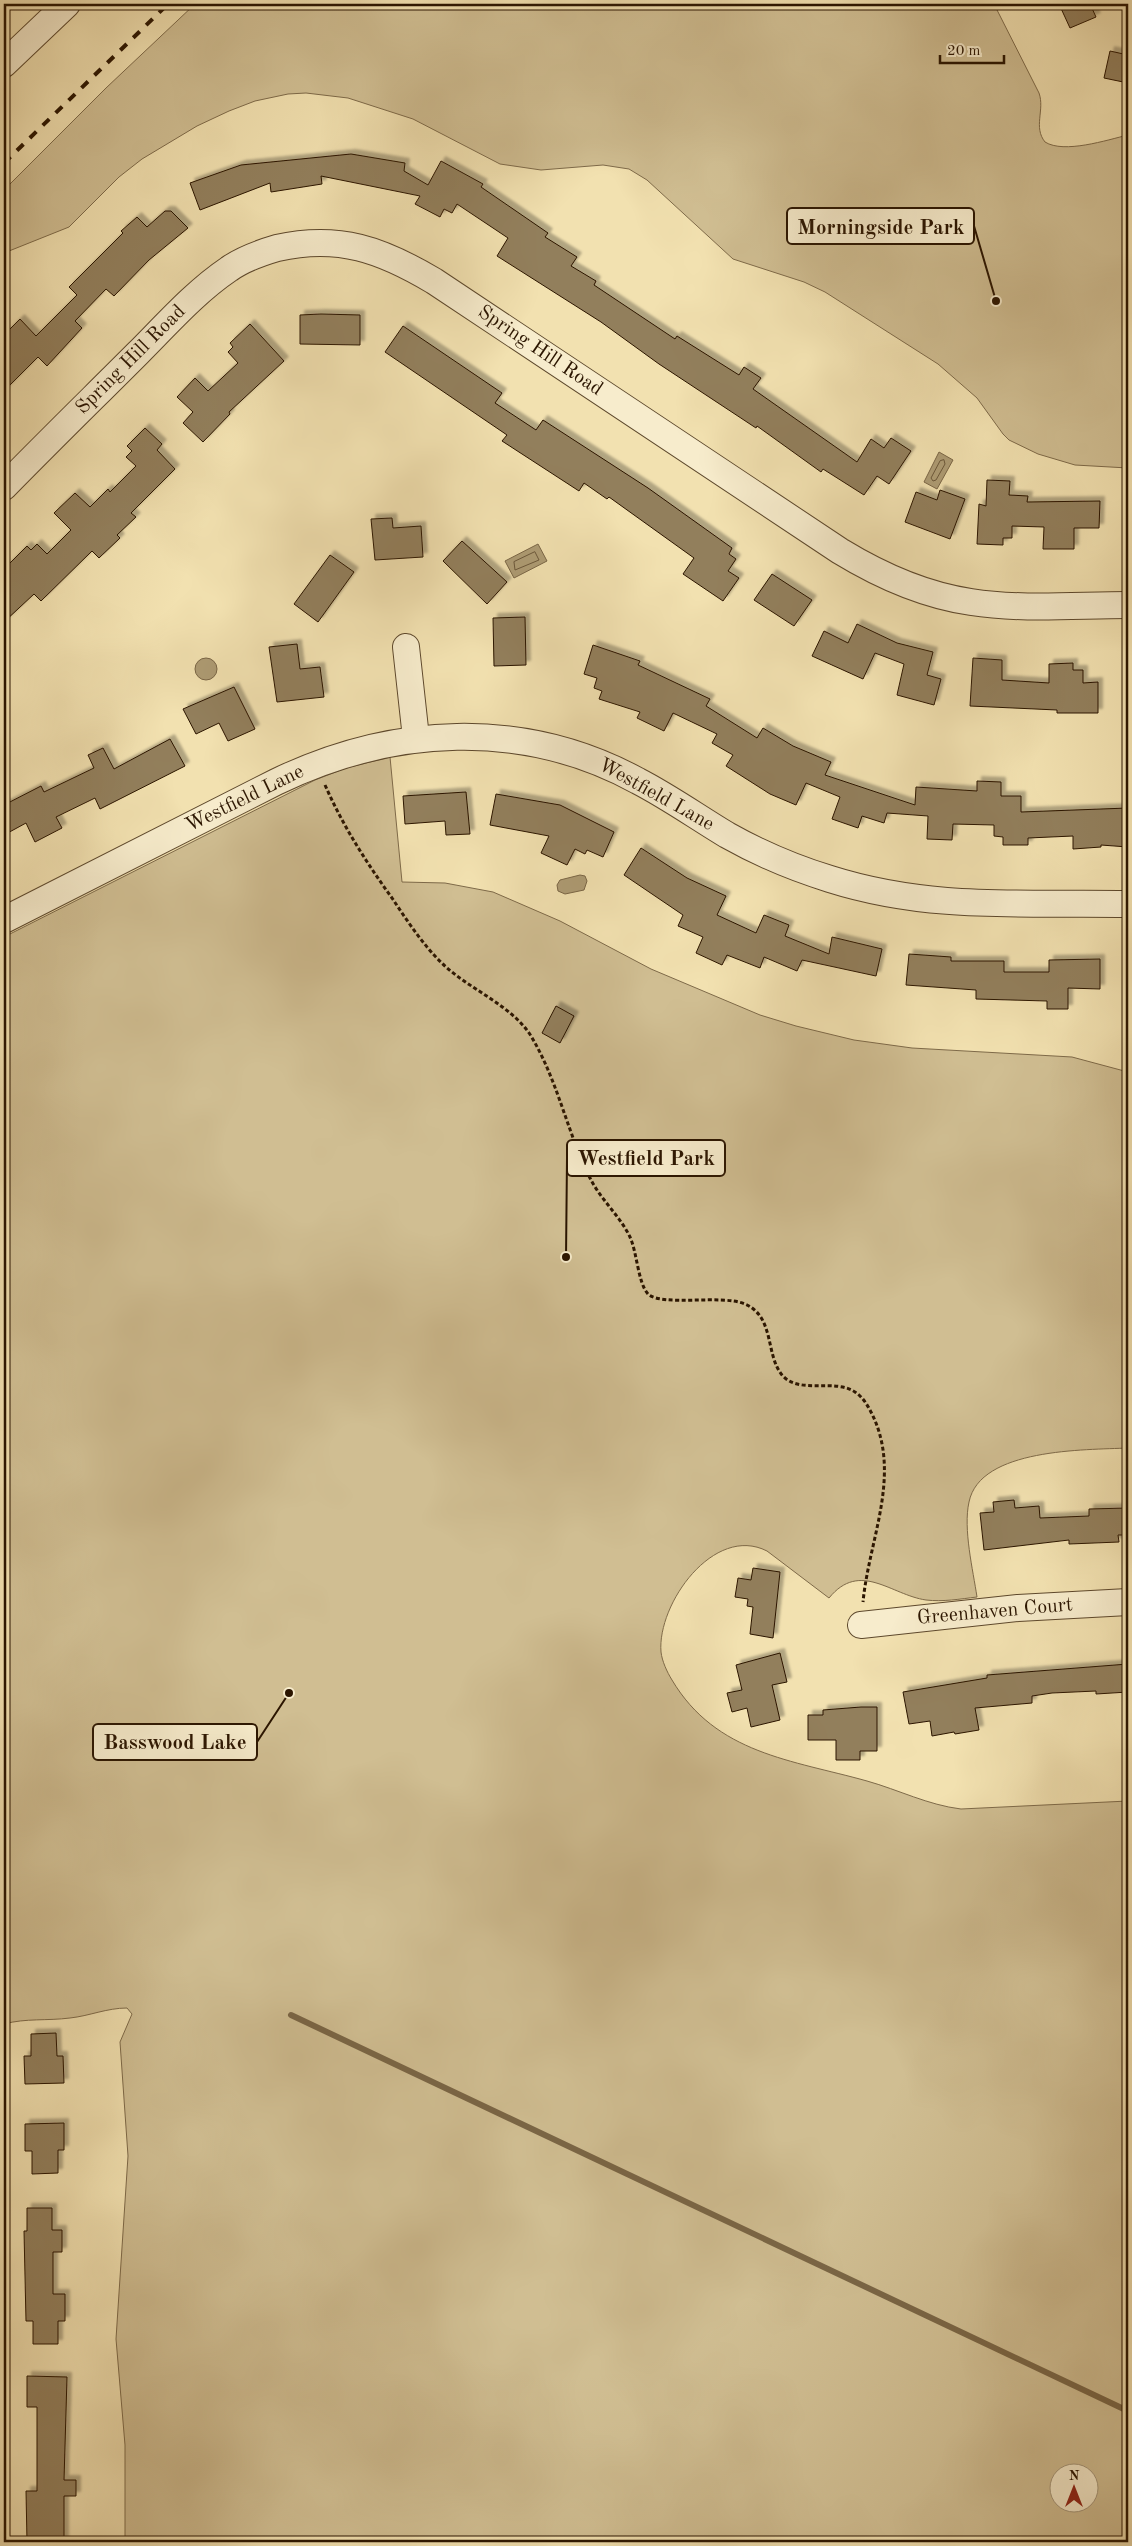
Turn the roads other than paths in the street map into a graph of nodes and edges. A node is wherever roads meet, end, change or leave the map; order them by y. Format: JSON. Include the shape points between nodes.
{"nodes":[{"id":1,"x":67,"y":4,"type":"edge"},
{"id":2,"x":4,"y":64,"type":"edge"},
{"id":3,"x":4,"y":487,"type":"edge"},
{"id":4,"x":1128,"y":605,"type":"edge"},
{"id":5,"x":406,"y":647,"type":"dead end"},
{"id":6,"x":416,"y":738,"type":"junction"},
{"id":7,"x":1128,"y":904,"type":"edge"},
{"id":8,"x":4,"y":920,"type":"edge"},
{"id":9,"x":1128,"y":1602,"type":"edge"},
{"id":10,"x":861,"y":1625,"type":"road end"}],
"edges":[{"from":1,"to":2,"type":"street"},
{"from":3,"to":4,"type":"street","name":"Spring Hill Road","via":[[190,301],[230,267],[255,255],[293,245],[346,244],[384,254],[434,281],[840,551],[884,576],[926,592],[981,604]]},
{"from":5,"to":6,"type":"street"},
{"from":6,"to":7,"type":"street","name":"Westfield Lane","via":[[490,736],[576,754],[637,780],[728,836],[767,855],[868,890],[965,904]]},
{"from":6,"to":8,"type":"street","name":"Westfield Lane","via":[[366,748],[316,764]]},
{"from":9,"to":10,"type":"street","name":"Greenhaven Court","via":[[1018,1608]]}]}
